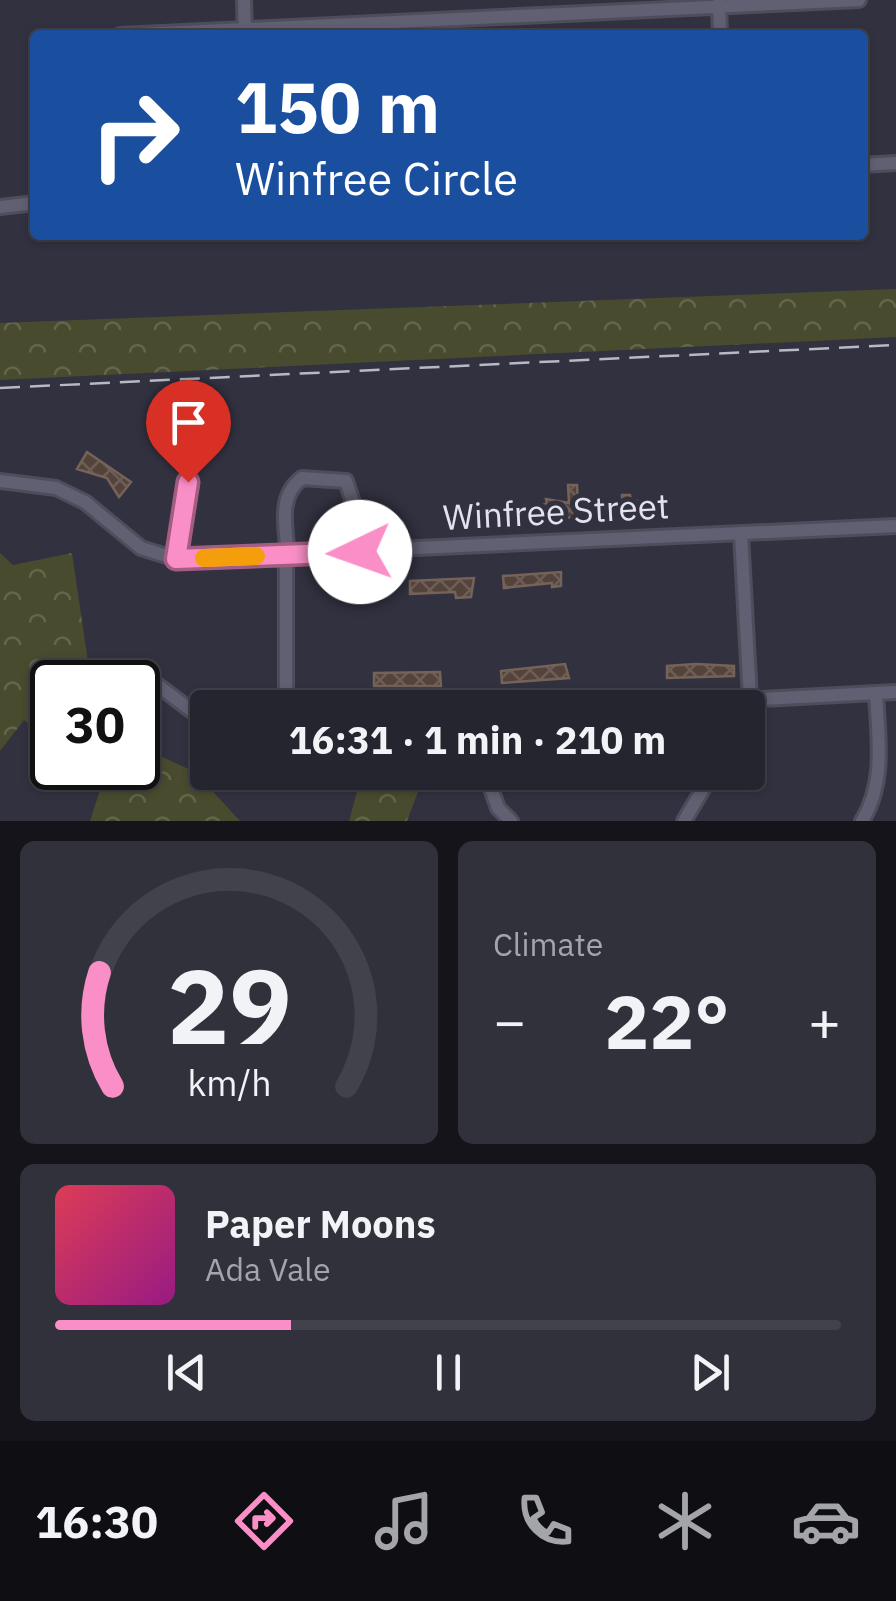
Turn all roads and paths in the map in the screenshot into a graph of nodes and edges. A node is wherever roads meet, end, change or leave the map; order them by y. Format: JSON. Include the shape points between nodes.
{"nodes":[{"id":1,"x":244,"y":0,"type":"edge"},
{"id":2,"x":859,"y":0,"type":"edge"},
{"id":3,"x":719,"y":3,"type":"edge"},
{"id":4,"x":561,"y":7,"type":"edge"},
{"id":5,"x":245,"y":30,"type":"edge"},
{"id":6,"x":270,"y":30,"type":"edge"},
{"id":7,"x":720,"y":30,"type":"edge"},
{"id":8,"x":896,"y":163,"type":"edge"},
{"id":9,"x":868,"y":165,"type":"edge"},
{"id":10,"x":30,"y":203,"type":"edge"},
{"id":11,"x":0,"y":208,"type":"edge"},
{"id":12,"x":0,"y":481,"type":"edge"},
{"id":13,"x":188,"y":482,"type":"dead end"},
{"id":14,"x":896,"y":526,"type":"edge"},
{"id":15,"x":741,"y":534,"type":"junction"},
{"id":16,"x":360,"y":552,"type":"junction"},
{"id":17,"x":287,"y":555,"type":"junction"},
{"id":18,"x":176,"y":559,"type":"junction"},
{"id":19,"x":160,"y":687,"type":"edge"},
{"id":20,"x":286,"y":690,"type":"edge"},
{"id":21,"x":750,"y":690,"type":"edge"},
{"id":22,"x":896,"y":692,"type":"edge"},
{"id":23,"x":876,"y":693,"type":"junction"},
{"id":24,"x":765,"y":698,"type":"edge"},
{"id":25,"x":190,"y":710,"type":"edge"},
{"id":26,"x":492,"y":790,"type":"edge"},
{"id":27,"x":702,"y":790,"type":"edge"},
{"id":28,"x":512,"y":821,"type":"edge"},
{"id":29,"x":684,"y":821,"type":"edge"},
{"id":30,"x":862,"y":821,"type":"edge"}],
"edges":[{"from":1,"to":5,"type":"street"},
{"from":2,"to":3,"type":"street"},
{"from":3,"to":4,"type":"street"},
{"from":3,"to":7,"type":"street"},
{"from":4,"to":6,"type":"street"},
{"from":8,"to":9,"type":"street"},
{"from":10,"to":11,"type":"street"},
{"from":12,"to":18,"type":"street","name":"Winfree Street","via":[[56,488],[85,502],[141,548]]},
{"from":13,"to":18,"type":"street"},
{"from":14,"to":15,"type":"street","name":"Winfree Street"},
{"from":15,"to":16,"type":"street","name":"Winfree Street"},
{"from":15,"to":21,"type":"street"},
{"from":16,"to":17,"type":"street","name":"Winfree Street"},
{"from":16,"to":17,"type":"street","via":[[360,524],[346,481],[302,478],[288,490],[284,506]]},
{"from":17,"to":18,"type":"street","name":"Winfree Street"},
{"from":17,"to":20,"type":"street"},
{"from":19,"to":25,"type":"street"},
{"from":22,"to":23,"type":"street"},
{"from":23,"to":24,"type":"street"},
{"from":23,"to":30,"type":"street","via":[[879,765]]},
{"from":26,"to":28,"type":"street"},
{"from":27,"to":29,"type":"street"}]}
